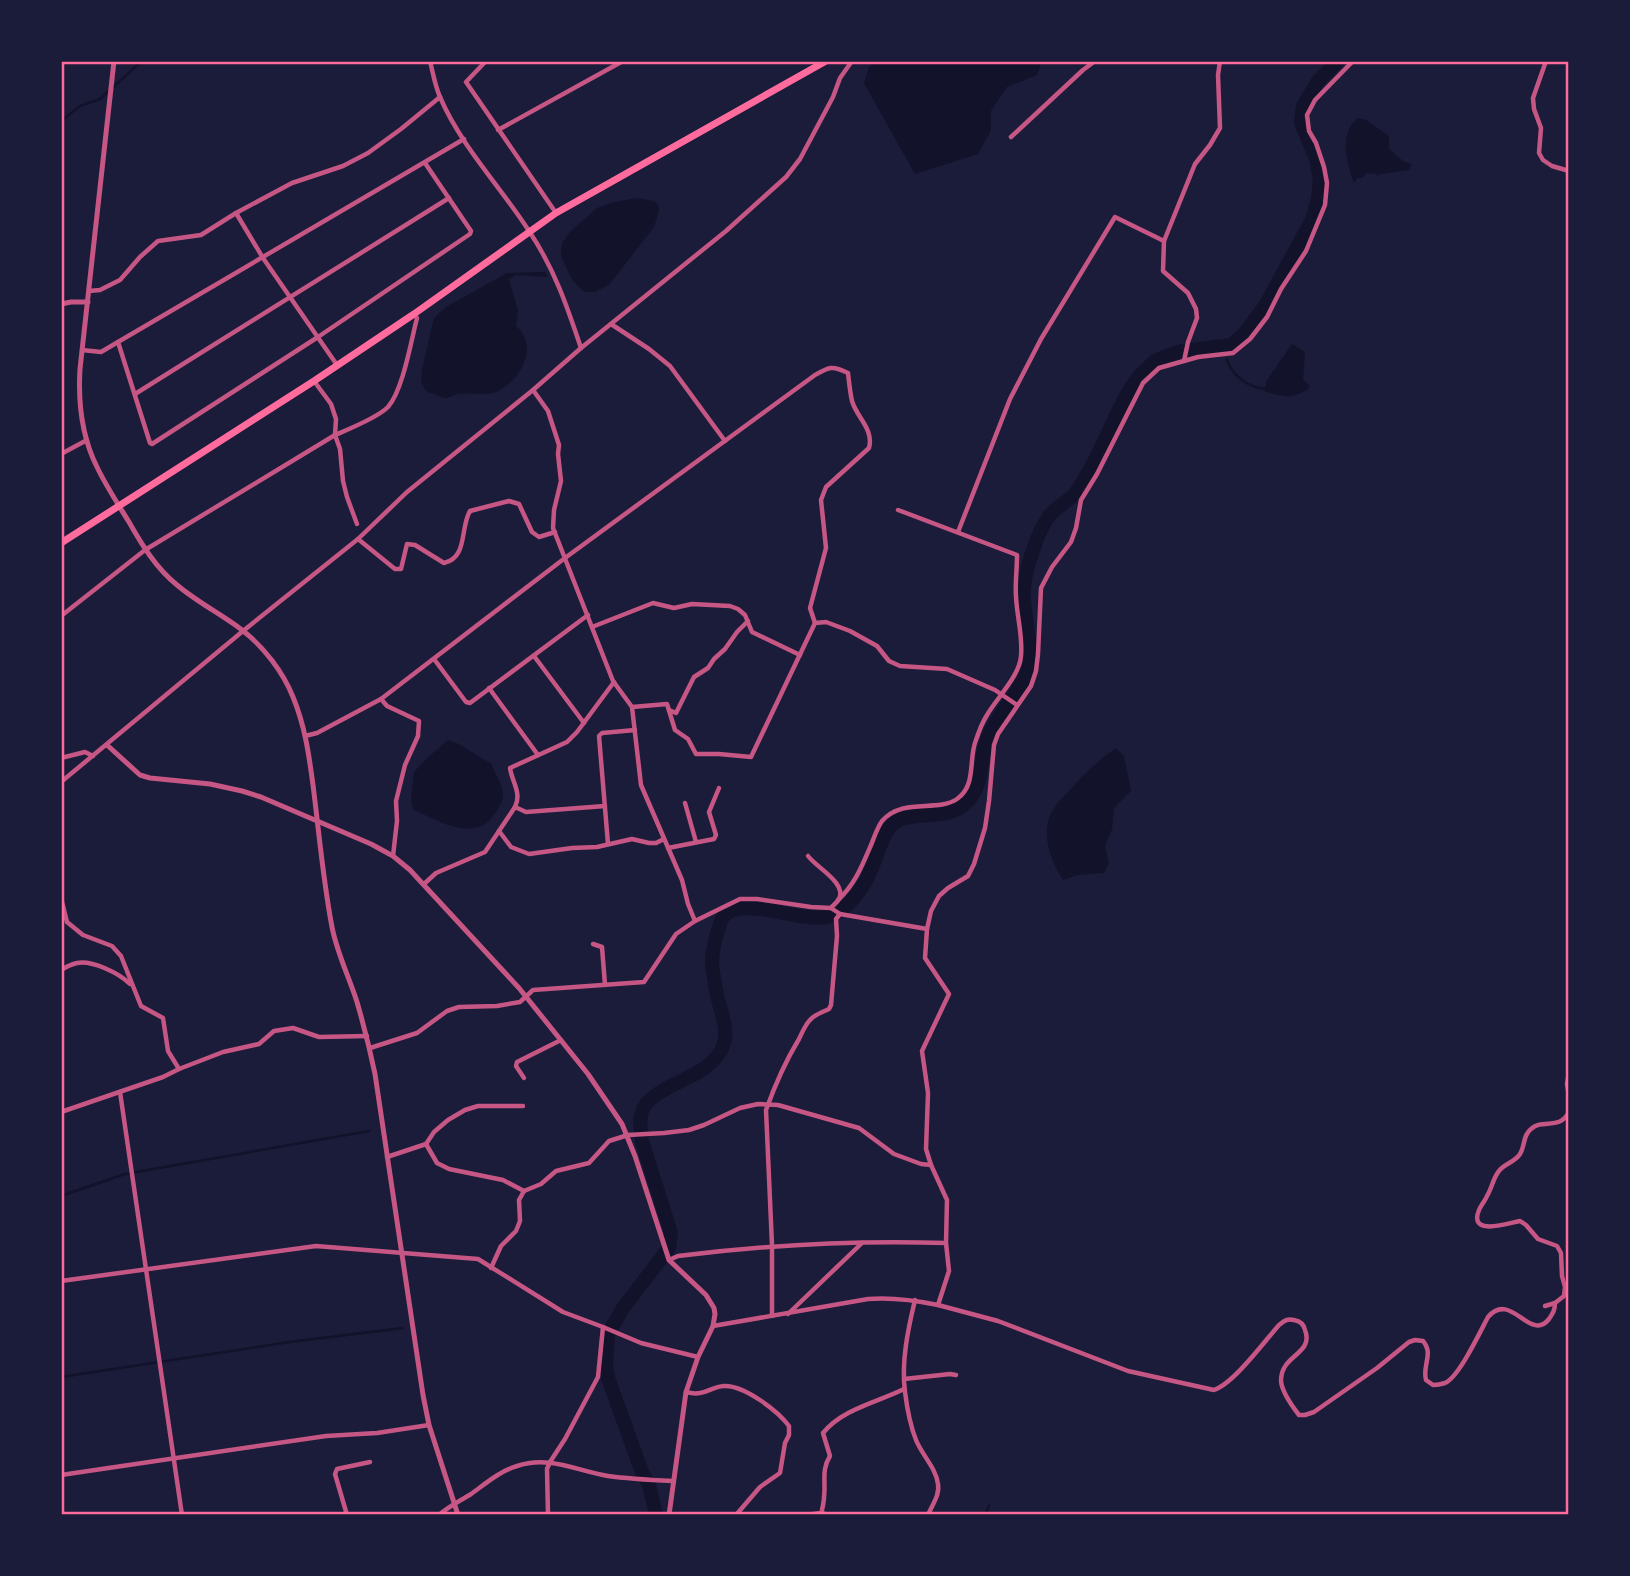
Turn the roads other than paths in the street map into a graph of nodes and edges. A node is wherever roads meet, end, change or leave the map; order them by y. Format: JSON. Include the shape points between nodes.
{"nodes":[{"id":1,"x":114,"y":61,"type":"edge"},
{"id":2,"x":430,"y":61,"type":"edge"},
{"id":3,"x":486,"y":61,"type":"edge"},
{"id":4,"x":624,"y":61,"type":"edge"},
{"id":5,"x":826,"y":61,"type":"edge"},
{"id":6,"x":852,"y":61,"type":"edge"},
{"id":7,"x":1095,"y":61,"type":"edge"},
{"id":8,"x":1220,"y":61,"type":"edge"},
{"id":9,"x":1353,"y":61,"type":"edge"},
{"id":10,"x":1546,"y":61,"type":"edge"},
{"id":11,"x":440,"y":97,"type":"junction"},
{"id":12,"x":498,"y":130,"type":"junction"},
{"id":13,"x":1012,"y":137,"type":"dead end"},
{"id":14,"x":464,"y":139,"type":"junction"},
{"id":15,"x":425,"y":163,"type":"junction"},
{"id":16,"x":1569,"y":171,"type":"edge"},
{"id":17,"x":449,"y":198,"type":"junction"},
{"id":18,"x":236,"y":213,"type":"junction"},
{"id":19,"x":556,"y":213,"type":"junction"},
{"id":20,"x":529,"y":231,"type":"junction"},
{"id":21,"x":1164,"y":241,"type":"junction"},
{"id":22,"x":262,"y":258,"type":"junction"},
{"id":23,"x":89,"y":291,"type":"junction"},
{"id":24,"x":290,"y":298,"type":"junction"},
{"id":25,"x":88,"y":302,"type":"junction"},
{"id":26,"x":61,"y":304,"type":"edge"},
{"id":27,"x":414,"y":314,"type":"junction"},
{"id":28,"x":611,"y":324,"type":"junction"},
{"id":29,"x":318,"y":337,"type":"junction"},
{"id":30,"x":118,"y":342,"type":"junction"},
{"id":31,"x":581,"y":348,"type":"junction"},
{"id":32,"x":82,"y":351,"type":"junction"},
{"id":33,"x":1184,"y":362,"type":"junction"},
{"id":34,"x":337,"y":365,"type":"junction"},
{"id":35,"x":314,"y":381,"type":"junction"},
{"id":36,"x":533,"y":390,"type":"junction"},
{"id":37,"x":135,"y":394,"type":"junction"},
{"id":38,"x":335,"y":435,"type":"junction"},
{"id":39,"x":87,"y":440,"type":"junction"},
{"id":40,"x":725,"y":441,"type":"junction"},
{"id":41,"x":61,"y":454,"type":"edge"},
{"id":42,"x":120,"y":506,"type":"junction"},
{"id":43,"x":898,"y":510,"type":"dead end"},
{"id":44,"x":357,"y":524,"type":"dead end"},
{"id":45,"x":555,"y":532,"type":"junction"},
{"id":46,"x":958,"y":532,"type":"junction"},
{"id":47,"x":358,"y":538,"type":"junction"},
{"id":48,"x":61,"y":543,"type":"edge"},
{"id":49,"x":145,"y":550,"type":"junction"},
{"id":50,"x":565,"y":558,"type":"junction"},
{"id":51,"x":588,"y":615,"type":"junction"},
{"id":52,"x":61,"y":616,"type":"edge"},
{"id":53,"x":748,"y":621,"type":"junction"},
{"id":54,"x":815,"y":623,"type":"junction"},
{"id":55,"x":592,"y":627,"type":"junction"},
{"id":56,"x":243,"y":631,"type":"junction"},
{"id":57,"x":800,"y":655,"type":"junction"},
{"id":58,"x":534,"y":656,"type":"junction"},
{"id":59,"x":434,"y":659,"type":"junction"},
{"id":60,"x":614,"y":682,"type":"junction"},
{"id":61,"x":489,"y":688,"type":"junction"},
{"id":62,"x":1001,"y":693,"type":"junction"},
{"id":63,"x":381,"y":699,"type":"junction"},
{"id":64,"x":1017,"y":705,"type":"junction"},
{"id":65,"x":632,"y":706,"type":"junction"},
{"id":66,"x":668,"y":710,"type":"junction"},
{"id":67,"x":584,"y":723,"type":"junction"},
{"id":68,"x":635,"y":730,"type":"junction"},
{"id":69,"x":305,"y":736,"type":"junction"},
{"id":70,"x":107,"y":745,"type":"junction"},
{"id":71,"x":538,"y":755,"type":"junction"},
{"id":72,"x":93,"y":756,"type":"junction"},
{"id":73,"x":61,"y":758,"type":"edge"},
{"id":74,"x":61,"y":782,"type":"edge"},
{"id":75,"x":719,"y":788,"type":"dead end"},
{"id":76,"x":685,"y":803,"type":"dead end"},
{"id":77,"x":605,"y":806,"type":"junction"},
{"id":78,"x":515,"y":807,"type":"junction"},
{"id":79,"x":317,"y":821,"type":"junction"},
{"id":80,"x":499,"y":831,"type":"junction"},
{"id":81,"x":664,"y":839,"type":"junction"},
{"id":82,"x":696,"y":842,"type":"junction"},
{"id":83,"x":608,"y":844,"type":"junction"},
{"id":84,"x":668,"y":848,"type":"junction"},
{"id":85,"x":393,"y":856,"type":"junction"},
{"id":86,"x":808,"y":856,"type":"dead end"},
{"id":87,"x":424,"y":884,"type":"junction"},
{"id":88,"x":61,"y":898,"type":"edge"},
{"id":89,"x":838,"y":900,"type":"junction"},
{"id":90,"x":831,"y":908,"type":"junction"},
{"id":91,"x":841,"y":914,"type":"junction"},
{"id":92,"x":695,"y":921,"type":"junction"},
{"id":93,"x":928,"y":929,"type":"junction"},
{"id":94,"x":593,"y":944,"type":"dead end"},
{"id":95,"x":61,"y":970,"type":"edge"},
{"id":96,"x":605,"y":985,"type":"junction"},
{"id":97,"x":132,"y":986,"type":"junction"},
{"id":98,"x":526,"y":996,"type":"junction"},
{"id":99,"x":366,"y":1036,"type":"junction"},
{"id":100,"x":561,"y":1040,"type":"junction"},
{"id":101,"x":370,"y":1048,"type":"junction"},
{"id":102,"x":180,"y":1069,"type":"junction"},
{"id":103,"x":1569,"y":1073,"type":"edge"},
{"id":104,"x":524,"y":1078,"type":"dead end"},
{"id":105,"x":120,"y":1091,"type":"junction"},
{"id":106,"x":1569,"y":1095,"type":"edge"},
{"id":107,"x":523,"y":1105,"type":"dead end"},
{"id":108,"x":768,"y":1105,"type":"junction"},
{"id":109,"x":61,"y":1112,"type":"edge"},
{"id":110,"x":1569,"y":1112,"type":"edge"},
{"id":111,"x":628,"y":1135,"type":"junction"},
{"id":112,"x":426,"y":1144,"type":"junction"},
{"id":113,"x":387,"y":1157,"type":"junction"},
{"id":114,"x":931,"y":1165,"type":"junction"},
{"id":115,"x":524,"y":1191,"type":"junction"},
{"id":116,"x":863,"y":1242,"type":"junction"},
{"id":117,"x":946,"y":1243,"type":"junction"},
{"id":118,"x":772,"y":1245,"type":"junction"},
{"id":119,"x":401,"y":1252,"type":"junction"},
{"id":120,"x":669,"y":1259,"type":"junction"},
{"id":121,"x":491,"y":1268,"type":"junction"},
{"id":122,"x":145,"y":1269,"type":"junction"},
{"id":123,"x":61,"y":1281,"type":"edge"},
{"id":124,"x":915,"y":1300,"type":"junction"},
{"id":125,"x":1555,"y":1303,"type":"junction"},
{"id":126,"x":938,"y":1305,"type":"junction"},
{"id":127,"x":1545,"y":1307,"type":"dead end"},
{"id":128,"x":788,"y":1314,"type":"junction"},
{"id":129,"x":772,"y":1316,"type":"junction"},
{"id":130,"x":713,"y":1326,"type":"junction"},
{"id":131,"x":603,"y":1327,"type":"junction"},
{"id":132,"x":698,"y":1357,"type":"junction"},
{"id":133,"x":956,"y":1375,"type":"dead end"},
{"id":134,"x":905,"y":1379,"type":"junction"},
{"id":135,"x":904,"y":1389,"type":"junction"},
{"id":136,"x":687,"y":1392,"type":"junction"},
{"id":137,"x":429,"y":1425,"type":"junction"},
{"id":138,"x":173,"y":1458,"type":"junction"},
{"id":139,"x":370,"y":1462,"type":"dead end"},
{"id":140,"x":550,"y":1462,"type":"junction"},
{"id":141,"x":61,"y":1475,"type":"edge"},
{"id":142,"x":673,"y":1482,"type":"junction"},
{"id":143,"x":455,"y":1503,"type":"junction"},
{"id":144,"x":821,"y":1514,"type":"edge"},
{"id":145,"x":182,"y":1515,"type":"edge"},
{"id":146,"x":347,"y":1515,"type":"edge"},
{"id":147,"x":439,"y":1515,"type":"edge"},
{"id":148,"x":458,"y":1515,"type":"edge"},
{"id":149,"x":548,"y":1515,"type":"edge"},
{"id":150,"x":669,"y":1515,"type":"edge"},
{"id":151,"x":736,"y":1515,"type":"edge"},
{"id":152,"x":806,"y":1515,"type":"edge"},
{"id":153,"x":829,"y":1515,"type":"edge"},
{"id":154,"x":928,"y":1515,"type":"edge"}],
"edges":[{"from":1,"to":23,"type":"street"},
{"from":2,"to":11,"type":"street"},
{"from":3,"to":12,"type":"street","via":[[466,82]]},
{"from":4,"to":12,"type":"street"},
{"from":5,"to":19,"type":"main road"},
{"from":6,"to":28,"type":"street","via":[[786,177]]},
{"from":7,"to":13,"type":"street"},
{"from":8,"to":21,"type":"street","via":[[1220,128],[1195,164]]},
{"from":9,"to":33,"type":"street","via":[[1315,100],[1307,116],[1327,183],[1325,205],[1306,251],[1267,317],[1243,346],[1233,353]]},
{"from":10,"to":16,"type":"street","via":[[1533,98],[1541,128],[1539,153],[1552,166]]},
{"from":11,"to":14,"type":"street"},
{"from":11,"to":18,"type":"street","via":[[368,153],[292,183]]},
{"from":12,"to":19,"type":"street"},
{"from":14,"to":15,"type":"street"},
{"from":14,"to":20,"type":"street"},
{"from":15,"to":17,"type":"street"},
{"from":15,"to":22,"type":"street"},
{"from":17,"to":24,"type":"street"},
{"from":17,"to":29,"type":"street","via":[[470,234]]},
{"from":18,"to":22,"type":"street"},
{"from":18,"to":23,"type":"street","via":[[201,235],[158,241],[120,280]]},
{"from":19,"to":20,"type":"main road"},
{"from":20,"to":27,"type":"main road"},
{"from":20,"to":31,"type":"street","via":[[553,272]]},
{"from":21,"to":33,"type":"street","via":[[1163,271],[1188,293],[1196,309]]},
{"from":21,"to":46,"type":"street","via":[[1115,217],[1010,399]]},
{"from":22,"to":24,"type":"street"},
{"from":22,"to":30,"type":"street"},
{"from":23,"to":25,"type":"street"},
{"from":24,"to":29,"type":"street"},
{"from":24,"to":37,"type":"street"},
{"from":25,"to":26,"type":"street"},
{"from":25,"to":32,"type":"street"},
{"from":27,"to":34,"type":"main road"},
{"from":27,"to":38,"type":"street","via":[[417,318],[399,388],[387,407]]},
{"from":28,"to":31,"type":"street"},
{"from":28,"to":40,"type":"street","via":[[670,366]]},
{"from":29,"to":34,"type":"street"},
{"from":29,"to":37,"type":"street","via":[[152,444]]},
{"from":30,"to":32,"type":"street","via":[[101,352]]},
{"from":30,"to":37,"type":"street"},
{"from":31,"to":36,"type":"street"},
{"from":32,"to":39,"type":"street","via":[[79,397]]},
{"from":33,"to":64,"type":"street","via":[[1159,368],[1143,383],[1081,500],[1071,542],[1041,588],[1036,671]]},
{"from":34,"to":35,"type":"main road"},
{"from":35,"to":38,"type":"street","via":[[331,404]]},
{"from":35,"to":42,"type":"main road"},
{"from":36,"to":45,"type":"street","via":[[548,411],[559,445],[561,481],[554,510]]},
{"from":36,"to":47,"type":"street"},
{"from":38,"to":44,"type":"street"},
{"from":38,"to":49,"type":"street"},
{"from":39,"to":41,"type":"street"},
{"from":39,"to":42,"type":"street"},
{"from":40,"to":50,"type":"street"},
{"from":40,"to":54,"type":"street","via":[[815,375],[834,367],[848,373],[853,403],[871,442],[826,487],[821,500],[826,548],[810,608]]},
{"from":42,"to":48,"type":"main road"},
{"from":42,"to":49,"type":"street"},
{"from":43,"to":46,"type":"street"},
{"from":45,"to":47,"type":"street","via":[[540,537],[532,532],[519,504],[509,501],[470,511],[463,542],[450,562],[408,544],[401,569],[395,569]]},
{"from":45,"to":50,"type":"street"},
{"from":46,"to":62,"type":"street","via":[[1017,555],[1021,658],[1015,676]]},
{"from":47,"to":56,"type":"street"},
{"from":49,"to":52,"type":"street"},
{"from":49,"to":56,"type":"street","via":[[176,585]]},
{"from":50,"to":51,"type":"street"},
{"from":50,"to":59,"type":"street"},
{"from":51,"to":55,"type":"street"},
{"from":51,"to":58,"type":"street"},
{"from":53,"to":55,"type":"street","via":[[730,606],[674,608],[653,603]]},
{"from":53,"to":57,"type":"street","via":[[752,632]]},
{"from":53,"to":66,"type":"street","via":[[708,668],[694,677],[676,713]]},
{"from":54,"to":57,"type":"street"},
{"from":54,"to":62,"type":"street","via":[[850,631],[900,666],[947,669]]},
{"from":55,"to":60,"type":"street"},
{"from":56,"to":69,"type":"street","via":[[283,677]]},
{"from":56,"to":70,"type":"street"},
{"from":57,"to":66,"type":"street","via":[[751,757],[696,754],[688,739],[675,730]]},
{"from":58,"to":61,"type":"street"},
{"from":58,"to":67,"type":"street"},
{"from":59,"to":61,"type":"street","via":[[466,702]]},
{"from":59,"to":63,"type":"street"},
{"from":60,"to":65,"type":"street"},
{"from":60,"to":67,"type":"street"},
{"from":61,"to":71,"type":"street"},
{"from":62,"to":64,"type":"street"},
{"from":62,"to":89,"type":"street","via":[[974,744],[968,787],[958,799],[907,807],[882,822],[858,878]]},
{"from":63,"to":69,"type":"street"},
{"from":63,"to":85,"type":"street","via":[[419,721],[396,801]]},
{"from":64,"to":93,"type":"street","via":[[994,745],[985,828],[974,864],[968,876],[939,896]]},
{"from":65,"to":66,"type":"street","via":[[667,705]]},
{"from":65,"to":68,"type":"street"},
{"from":67,"to":71,"type":"street","via":[[567,742]]},
{"from":68,"to":77,"type":"street","via":[[599,737]]},
{"from":68,"to":81,"type":"street","via":[[641,785]]},
{"from":69,"to":79,"type":"street"},
{"from":70,"to":72,"type":"street"},
{"from":70,"to":79,"type":"street","via":[[140,775],[243,791]]},
{"from":71,"to":78,"type":"street","via":[[510,768],[519,800]]},
{"from":72,"to":73,"type":"street","via":[[85,752]]},
{"from":72,"to":74,"type":"street"},
{"from":75,"to":82,"type":"street","via":[[709,812],[716,835]]},
{"from":76,"to":82,"type":"street"},
{"from":77,"to":78,"type":"street","via":[[526,812]]},
{"from":77,"to":83,"type":"street"},
{"from":78,"to":80,"type":"street"},
{"from":79,"to":85,"type":"street"},
{"from":79,"to":99,"type":"street","via":[[333,930]]},
{"from":80,"to":83,"type":"street","via":[[511,847],[529,854]]},
{"from":80,"to":87,"type":"street","via":[[485,852],[436,873]]},
{"from":81,"to":83,"type":"street"},
{"from":81,"to":84,"type":"street"},
{"from":82,"to":84,"type":"street"},
{"from":84,"to":92,"type":"street"},
{"from":85,"to":87,"type":"street"},
{"from":86,"to":89,"type":"street","via":[[836,881]]},
{"from":87,"to":98,"type":"street"},
{"from":88,"to":97,"type":"street","via":[[67,922],[83,935],[112,946],[121,956]]},
{"from":89,"to":90,"type":"street"},
{"from":90,"to":91,"type":"street"},
{"from":90,"to":92,"type":"street","via":[[740,899]]},
{"from":91,"to":93,"type":"street"},
{"from":91,"to":108,"type":"street","via":[[836,919],[830,1009],[809,1021],[785,1062]]},
{"from":92,"to":96,"type":"street","via":[[676,934],[644,982]]},
{"from":93,"to":114,"type":"street","via":[[925,958],[949,994],[922,1051],[928,1093],[926,1149]]},
{"from":94,"to":96,"type":"street","via":[[602,947]]},
{"from":95,"to":97,"type":"street","via":[[91,963]]},
{"from":96,"to":98,"type":"street","via":[[533,990]]},
{"from":97,"to":102,"type":"street","via":[[141,1006],[163,1018],[168,1051]]},
{"from":98,"to":100,"type":"street"},
{"from":98,"to":101,"type":"street","via":[[520,1002],[447,1011],[417,1033]]},
{"from":99,"to":101,"type":"street"},
{"from":99,"to":102,"type":"street","via":[[319,1037],[293,1028],[274,1031],[258,1044]]},
{"from":100,"to":104,"type":"street","via":[[517,1062]]},
{"from":100,"to":111,"type":"street"},
{"from":101,"to":113,"type":"street"},
{"from":102,"to":105,"type":"street"},
{"from":103,"to":106,"type":"street"},
{"from":105,"to":109,"type":"street"},
{"from":105,"to":122,"type":"street"},
{"from":107,"to":112,"type":"street","via":[[465,1110],[434,1132]]},
{"from":108,"to":111,"type":"street","via":[[740,1108],[690,1130]]},
{"from":108,"to":114,"type":"street","via":[[859,1128],[894,1154]]},
{"from":108,"to":118,"type":"street"},
{"from":110,"to":125,"type":"street","via":[[1560,1122],[1529,1130],[1519,1155],[1497,1173],[1477,1217],[1491,1227],[1520,1221],[1538,1239],[1558,1246],[1565,1287],[1564,1296]]},
{"from":111,"to":115,"type":"street","via":[[609,1141],[589,1163],[556,1171]]},
{"from":111,"to":120,"type":"street"},
{"from":112,"to":113,"type":"street"},
{"from":112,"to":115,"type":"street","via":[[437,1163],[449,1169],[503,1180]]},
{"from":113,"to":119,"type":"street"},
{"from":114,"to":117,"type":"street","via":[[947,1200]]},
{"from":115,"to":121,"type":"street","via":[[516,1231],[501,1246]]},
{"from":116,"to":117,"type":"street"},
{"from":116,"to":118,"type":"street"},
{"from":116,"to":128,"type":"street"},
{"from":117,"to":126,"type":"street","via":[[949,1270]]},
{"from":118,"to":120,"type":"street"},
{"from":118,"to":129,"type":"street"},
{"from":119,"to":121,"type":"street","via":[[478,1259]]},
{"from":119,"to":122,"type":"street","via":[[316,1246]]},
{"from":119,"to":137,"type":"street"},
{"from":120,"to":130,"type":"street","via":[[714,1308]]},
{"from":121,"to":131,"type":"street","via":[[562,1312]]},
{"from":122,"to":123,"type":"street"},
{"from":122,"to":138,"type":"street"},
{"from":124,"to":126,"type":"street"},
{"from":124,"to":128,"type":"street","via":[[868,1299]]},
{"from":124,"to":134,"type":"street","via":[[905,1351]]},
{"from":125,"to":126,"type":"street","via":[[1546,1323],[1536,1325],[1512,1310],[1493,1311],[1459,1368],[1444,1384],[1426,1380],[1428,1347],[1415,1340],[1305,1415],[1293,1407],[1281,1382],[1286,1365],[1306,1343],[1307,1332],[1296,1320],[1279,1325],[1234,1376],[1214,1390],[1128,1371],[998,1321]]},
{"from":125,"to":127,"type":"street"},
{"from":128,"to":129,"type":"street"},
{"from":129,"to":130,"type":"street"},
{"from":130,"to":132,"type":"street"},
{"from":131,"to":132,"type":"street","via":[[641,1343]]},
{"from":131,"to":140,"type":"street","via":[[597,1377]]},
{"from":132,"to":136,"type":"street"},
{"from":133,"to":134,"type":"street"},
{"from":134,"to":135,"type":"street"},
{"from":135,"to":144,"type":"street","via":[[842,1417],[823,1433],[830,1456]]},
{"from":135,"to":154,"type":"street","via":[[911,1426],[939,1486]]},
{"from":136,"to":142,"type":"street"},
{"from":136,"to":151,"type":"street","via":[[695,1395],[724,1386],[739,1390],[780,1414],[789,1426],[780,1473],[760,1487]]},
{"from":137,"to":138,"type":"street"},
{"from":137,"to":143,"type":"street"},
{"from":138,"to":141,"type":"street"},
{"from":138,"to":145,"type":"street"},
{"from":139,"to":146,"type":"street","via":[[337,1469]]},
{"from":140,"to":142,"type":"street","via":[[607,1476]]},
{"from":140,"to":143,"type":"street","via":[[515,1466]]},
{"from":140,"to":149,"type":"street"},
{"from":142,"to":150,"type":"street"},
{"from":143,"to":147,"type":"street"},
{"from":143,"to":148,"type":"street"},
{"from":144,"to":152,"type":"street"},
{"from":144,"to":153,"type":"street"}]}
